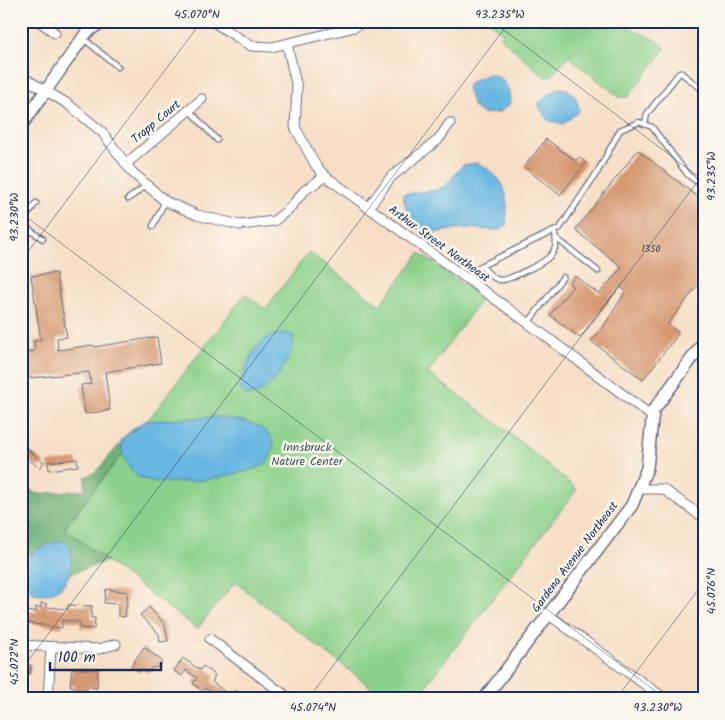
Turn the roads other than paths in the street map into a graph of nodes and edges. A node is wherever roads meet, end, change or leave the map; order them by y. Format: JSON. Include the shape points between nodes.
{"nodes":[{"id":1,"x":39,"y":21,"type":"edge"},
{"id":2,"x":103,"y":21,"type":"edge"},
{"id":3,"x":212,"y":21,"type":"edge"},
{"id":4,"x":362,"y":21,"type":"edge"},
{"id":5,"x":55,"y":33,"type":"dead end"},
{"id":6,"x":83,"y":38,"type":"junction"},
{"id":7,"x":287,"y":44,"type":"junction"},
{"id":8,"x":118,"y":67,"type":"dead end"},
{"id":9,"x":21,"y":76,"type":"edge"},
{"id":10,"x":46,"y":90,"type":"junction"},
{"id":11,"x":704,"y":91,"type":"edge"},
{"id":12,"x":202,"y":99,"type":"dead end"},
{"id":13,"x":189,"y":110,"type":"junction"},
{"id":14,"x":450,"y":123,"type":"dead end"},
{"id":15,"x":645,"y":124,"type":"junction"},
{"id":16,"x":21,"y":126,"type":"edge"},
{"id":17,"x":217,"y":140,"type":"dead end"},
{"id":18,"x":126,"y":164,"type":"junction"},
{"id":19,"x":325,"y":176,"type":"junction"},
{"id":20,"x":147,"y":185,"type":"junction"},
{"id":21,"x":704,"y":187,"type":"edge"},
{"id":22,"x":128,"y":199,"type":"dead end"},
{"id":23,"x":164,"y":201,"type":"junction"},
{"id":24,"x":36,"y":203,"type":"dead end"},
{"id":25,"x":368,"y":208,"type":"junction"},
{"id":26,"x":21,"y":224,"type":"edge"},
{"id":27,"x":153,"y":226,"type":"dead end"},
{"id":28,"x":554,"y":231,"type":"junction"},
{"id":29,"x":43,"y":239,"type":"dead end"},
{"id":30,"x":557,"y":239,"type":"junction"},
{"id":31,"x":481,"y":266,"type":"junction"},
{"id":32,"x":598,"y":271,"type":"dead end"},
{"id":33,"x":562,"y":277,"type":"dead end"},
{"id":34,"x":466,"y":279,"type":"junction"},
{"id":35,"x":528,"y":323,"type":"junction"},
{"id":36,"x":704,"y":342,"type":"edge"},
{"id":37,"x":652,"y":417,"type":"junction"},
{"id":38,"x":638,"y":489,"type":"junction"},
{"id":39,"x":704,"y":518,"type":"edge"},
{"id":40,"x":549,"y":615,"type":"junction"},
{"id":41,"x":210,"y":639,"type":"dead end"},
{"id":42,"x":116,"y":644,"type":"dead end"},
{"id":43,"x":21,"y":645,"type":"edge"},
{"id":44,"x":51,"y":647,"type":"junction"},
{"id":45,"x":48,"y":699,"type":"edge"},
{"id":46,"x":290,"y":699,"type":"edge"},
{"id":47,"x":484,"y":699,"type":"edge"},
{"id":48,"x":665,"y":699,"type":"edge"}],
"edges":[{"from":1,"to":5,"type":"street"},
{"from":2,"to":6,"type":"street"},
{"from":3,"to":7,"type":"street","via":[[251,46]]},
{"from":4,"to":7,"type":"street","via":[[355,27]]},
{"from":6,"to":8,"type":"lane"},
{"from":6,"to":10,"type":"street"},
{"from":7,"to":19,"type":"street","name":"Arthur Street Northeast","via":[[297,88],[295,127]]},
{"from":9,"to":10,"type":"street"},
{"from":10,"to":16,"type":"street"},
{"from":10,"to":18,"type":"street","via":[[102,132]]},
{"from":11,"to":15,"type":"lane","via":[[680,72],[647,114]]},
{"from":12,"to":13,"type":"street","name":"Trapp Court"},
{"from":13,"to":17,"type":"lane"},
{"from":13,"to":18,"type":"street","name":"Trapp Court"},
{"from":14,"to":25,"type":"street","via":[[438,140],[392,177]]},
{"from":15,"to":21,"type":"lane","via":[[652,127],[688,175]]},
{"from":15,"to":28,"type":"lane","via":[[639,122],[620,130],[560,228]]},
{"from":18,"to":20,"type":"street"},
{"from":19,"to":23,"type":"street","via":[[304,191],[274,221],[240,225],[197,215]]},
{"from":19,"to":25,"type":"street","name":"Arthur Street Northeast"},
{"from":20,"to":22,"type":"lane"},
{"from":20,"to":23,"type":"street"},
{"from":23,"to":27,"type":"lane"},
{"from":24,"to":26,"type":"lane"},
{"from":25,"to":34,"type":"street","name":"Arthur Street Northeast"},
{"from":26,"to":29,"type":"lane"},
{"from":28,"to":30,"type":"lane"},
{"from":28,"to":31,"type":"lane"},
{"from":30,"to":31,"type":"lane","via":[[551,256],[505,280],[495,278]]},
{"from":30,"to":32,"type":"lane"},
{"from":31,"to":34,"type":"lane"},
{"from":33,"to":35,"type":"lane"},
{"from":34,"to":35,"type":"street","name":"Arthur Street Northeast"},
{"from":35,"to":37,"type":"street","name":"Arthur Street Northeast"},
{"from":36,"to":37,"type":"street","name":"Gardena Avenue Northeast","via":[[674,380]]},
{"from":37,"to":38,"type":"street","name":"Gardena Avenue Northeast","via":[[647,468]]},
{"from":38,"to":39,"type":"street","via":[[663,489]]},
{"from":38,"to":40,"type":"street","name":"Gardena Avenue Northeast","via":[[632,505]]},
{"from":40,"to":47,"type":"street","name":"Gardena Avenue Northeast"},
{"from":40,"to":48,"type":"street"},
{"from":41,"to":46,"type":"street"},
{"from":42,"to":44,"type":"street","via":[[99,649]]},
{"from":43,"to":44,"type":"street"},
{"from":44,"to":45,"type":"street"}]}
